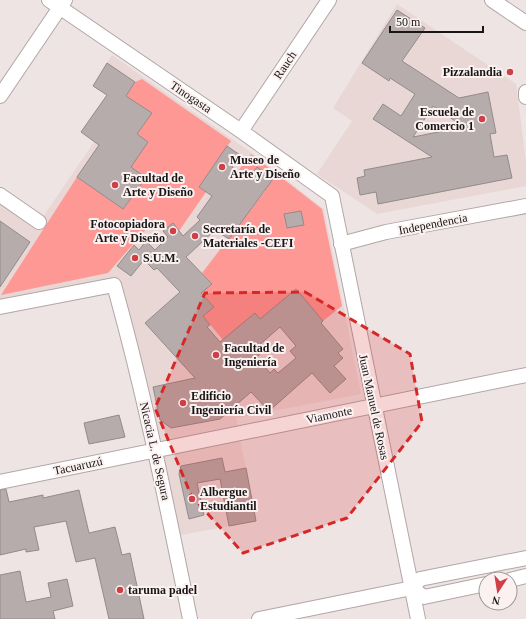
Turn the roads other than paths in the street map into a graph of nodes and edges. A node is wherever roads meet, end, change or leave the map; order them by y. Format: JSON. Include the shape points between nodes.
{"nodes":[{"id":1,"x":329,"y":0,"type":"edge"},
{"id":2,"x":492,"y":0,"type":"edge"},
{"id":3,"x":58,"y":3,"type":"edge"},
{"id":4,"x":526,"y":23,"type":"edge"},
{"id":5,"x":526,"y":92,"type":"edge"},
{"id":6,"x":0,"y":96,"type":"edge"},
{"id":7,"x":526,"y":97,"type":"edge"},
{"id":8,"x":240,"y":131,"type":"junction"},
{"id":9,"x":0,"y":195,"type":"edge"},
{"id":10,"x":332,"y":196,"type":"joint"},
{"id":11,"x":526,"y":206,"type":"edge"},
{"id":12,"x":39,"y":222,"type":"dead end"},
{"id":13,"x":341,"y":244,"type":"junction"},
{"id":14,"x":0,"y":307,"type":"edge"},
{"id":15,"x":526,"y":375,"type":"edge"},
{"id":16,"x":374,"y":406,"type":"junction"},
{"id":17,"x":156,"y":450,"type":"junction"},
{"id":18,"x":0,"y":482,"type":"edge"},
{"id":19,"x":526,"y":558,"type":"edge"},
{"id":20,"x":478,"y":586,"type":"edge"},
{"id":21,"x":412,"y":588,"type":"junction"},
{"id":22,"x":190,"y":619,"type":"edge"},
{"id":23,"x":259,"y":619,"type":"edge"},
{"id":24,"x":418,"y":619,"type":"edge"}],
"edges":[{"from":1,"to":8,"type":"street","name":"Rauch"},
{"from":2,"to":4,"type":"street"},
{"from":3,"to":6,"type":"street"},
{"from":3,"to":8,"type":"street","name":"Tinogasta"},
{"from":5,"to":7,"type":"street"},
{"from":8,"to":10,"type":"street","name":"Tinogasta"},
{"from":9,"to":12,"type":"street"},
{"from":10,"to":13,"type":"street","name":"Juan Manuel de Rosas"},
{"from":11,"to":13,"type":"street","name":"Independencia","via":[[386,232]]},
{"from":13,"to":16,"type":"street","name":"Juan Manuel de Rosas"},
{"from":14,"to":17,"type":"street","name":"Nicacia L. de Segura","via":[[114,285]]},
{"from":15,"to":16,"type":"street","name":"Viamonte"},
{"from":16,"to":17,"type":"street","name":"Viamonte"},
{"from":16,"to":21,"type":"street","name":"Juan Manuel de Rosas"},
{"from":17,"to":18,"type":"street","name":"Tacuaruzú"},
{"from":17,"to":22,"type":"street","name":"Nicacia L. de Segura"},
{"from":19,"to":21,"type":"street","via":[[420,579]]},
{"from":20,"to":21,"type":"street","via":[[424,597]]},
{"from":21,"to":23,"type":"street"},
{"from":21,"to":24,"type":"street","name":"Juan Manuel de Rosas"}]}
